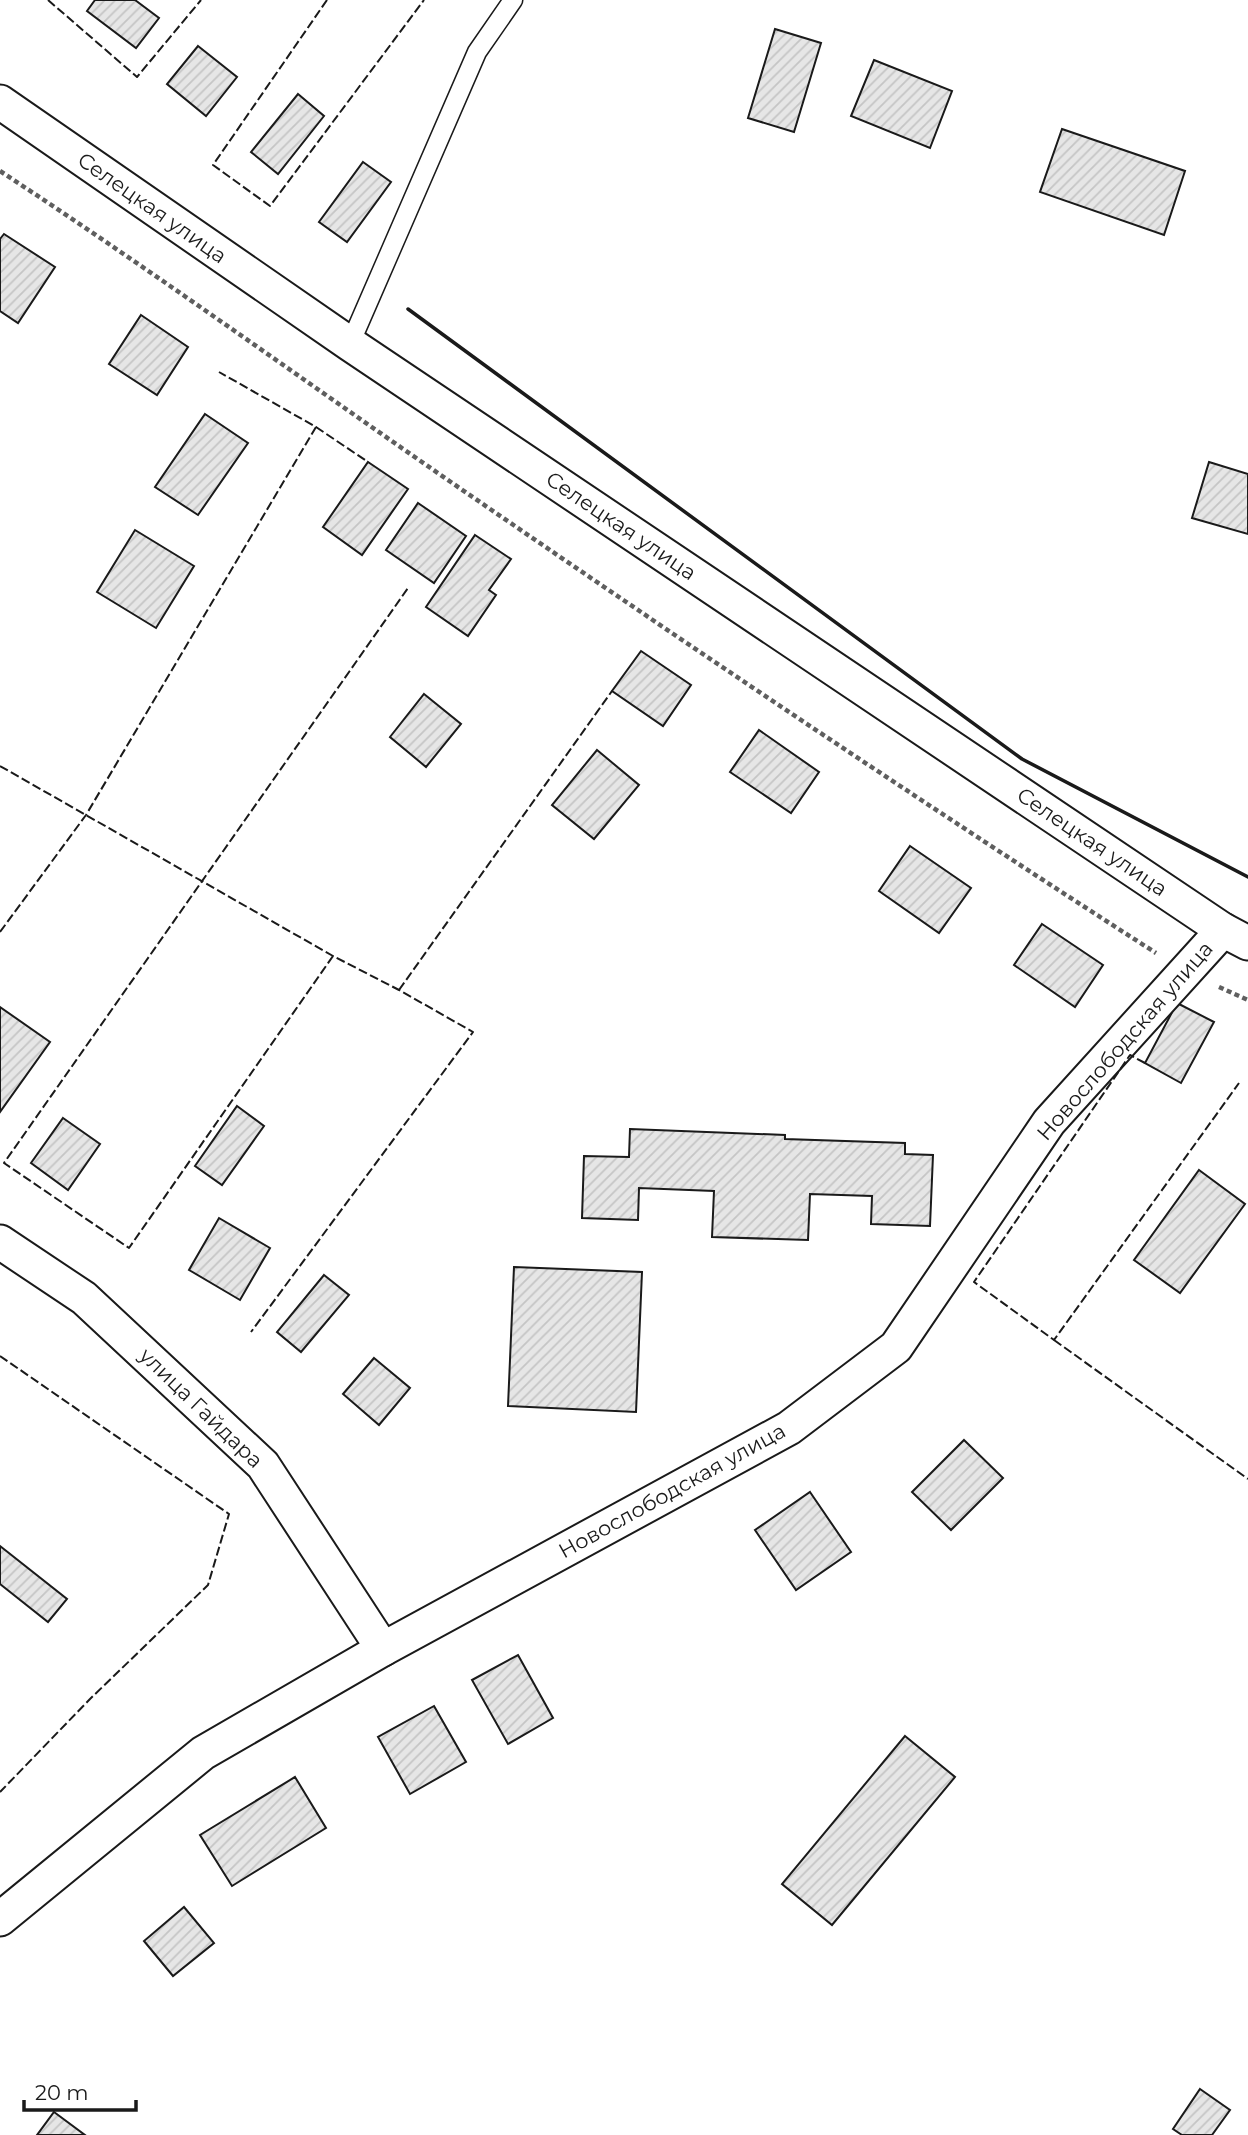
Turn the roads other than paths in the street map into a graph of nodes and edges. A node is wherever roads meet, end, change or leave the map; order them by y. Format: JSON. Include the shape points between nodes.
{"nodes":[{"id":1,"x":513,"y":0,"type":"edge"},
{"id":2,"x":0,"y":102,"type":"edge"},
{"id":3,"x":350,"y":344,"type":"junction"},
{"id":4,"x":1235,"y":936,"type":"edge"},
{"id":5,"x":0,"y":1242,"type":"edge"},
{"id":6,"x":383,"y":1649,"type":"junction"},
{"id":7,"x":0,"y":1919,"type":"edge"}],
"edges":[{"from":1,"to":3,"type":"lane","via":[[477,52]]},
{"from":2,"to":3,"type":"street","name":"Селецкая улица"},
{"from":3,"to":4,"type":"street","name":"Селецкая улица"},
{"from":4,"to":6,"type":"street","name":"Новослободская улица","via":[[1185,972],[1049,1122],[896,1347],[789,1428]]},
{"from":5,"to":6,"type":"street","name":"улица Гайдара","via":[[84,1298],[263,1465]]},
{"from":6,"to":7,"type":"street","name":"Новослободская улица","via":[[203,1754]]}]}
